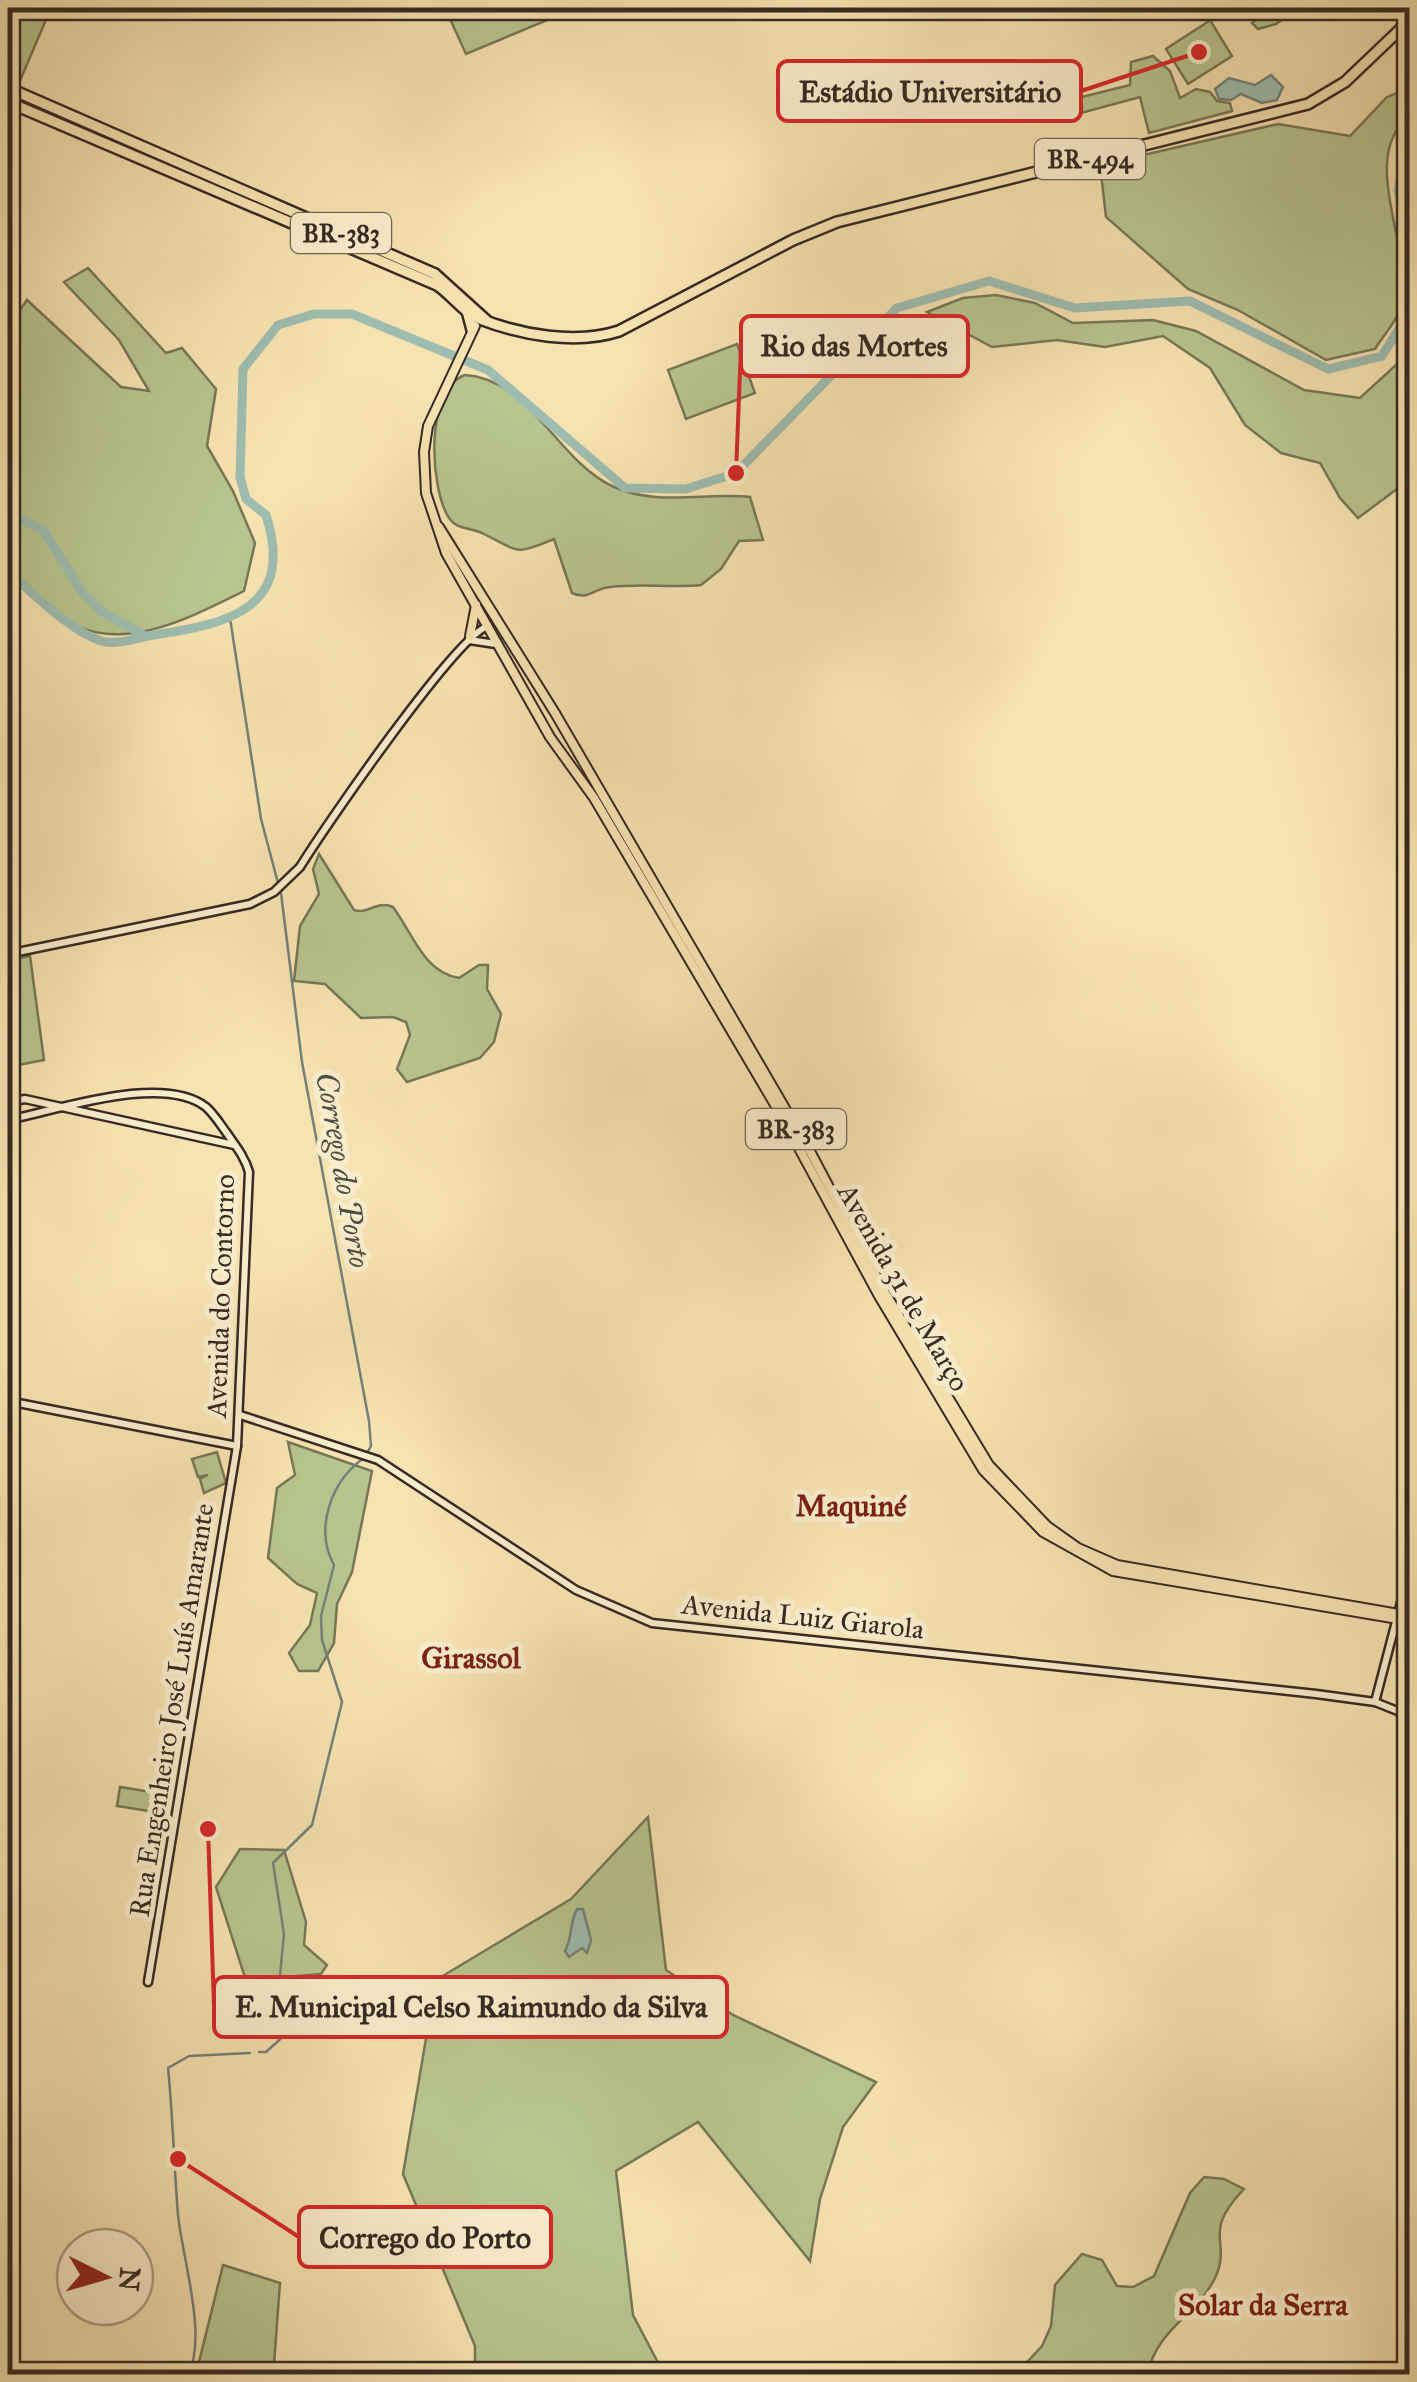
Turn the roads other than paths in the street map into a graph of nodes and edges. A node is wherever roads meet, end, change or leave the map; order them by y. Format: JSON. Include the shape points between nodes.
{"nodes":[{"id":1,"x":1410,"y":20,"type":"edge"},
{"id":2,"x":8,"y":88,"type":"edge"},
{"id":3,"x":8,"y":102,"type":"edge"},
{"id":4,"x":466,"y":309,"type":"junction"},
{"id":5,"x":482,"y":317,"type":"junction"},
{"id":6,"x":471,"y":333,"type":"junction"},
{"id":7,"x":431,"y":515,"type":"junction"},
{"id":8,"x":464,"y":562,"type":"junction"},
{"id":9,"x":454,"y":567,"type":"junction"},
{"id":10,"x":483,"y":593,"type":"junction"},
{"id":11,"x":474,"y":602,"type":"junction"},
{"id":12,"x":488,"y":626,"type":"junction"},
{"id":13,"x":509,"y":635,"type":"junction"},
{"id":14,"x":469,"y":638,"type":"junction"},
{"id":15,"x":503,"y":649,"type":"junction"},
{"id":16,"x":556,"y":712,"type":"junction"},
{"id":17,"x":544,"y":726,"type":"junction"},
{"id":18,"x":8,"y":954,"type":"edge"},
{"id":19,"x":695,"y":963,"type":"junction"},
{"id":20,"x":8,"y":1102,"type":"edge"},
{"id":21,"x":65,"y":1108,"type":"junction"},
{"id":22,"x":8,"y":1120,"type":"edge"},
{"id":23,"x":235,"y":1146,"type":"junction"},
{"id":24,"x":8,"y":1375,"type":"edge"},
{"id":25,"x":12,"y":1402,"type":"edge"},
{"id":26,"x":240,"y":1415,"type":"junction"},
{"id":27,"x":237,"y":1446,"type":"junction"},
{"id":28,"x":1410,"y":1568,"type":"edge"},
{"id":29,"x":1395,"y":1616,"type":"junction"},
{"id":30,"x":1410,"y":1619,"type":"edge"},
{"id":31,"x":1375,"y":1702,"type":"junction"},
{"id":32,"x":1410,"y":1716,"type":"edge"},
{"id":33,"x":148,"y":1982,"type":"dead end"}],
"edges":[{"from":1,"to":5,"type":"highway","number":"BR-494","via":[[1345,82],[1308,104],[836,222],[608,335],[534,334]]},
{"from":2,"to":5,"type":"highway","number":"BR-383","via":[[412,263],[444,279]]},
{"from":3,"to":4,"type":"highway","number":"BR-383","via":[[438,285]]},
{"from":4,"to":5,"type":"highway","number":"BR-383"},
{"from":4,"to":6,"type":"highway"},
{"from":5,"to":6,"type":"main road","name":"Avenida 31 de Março","number":"BR-383"},
{"from":6,"to":7,"type":"main road","name":"Avenida 31 de Março","number":"BR-383","via":[[428,426],[423,478]]},
{"from":7,"to":8,"type":"main road","name":"Avenida 31 de Março","number":"BR-383"},
{"from":7,"to":9,"type":"main road","name":"Avenida 31 de Março","number":"BR-383"},
{"from":8,"to":9,"type":"main road"},
{"from":8,"to":10,"type":"main road","name":"Avenida 31 de Março","number":"BR-383"},
{"from":9,"to":11,"type":"main road","name":"Avenida 31 de Março","number":"BR-383"},
{"from":10,"to":11,"type":"main road"},
{"from":10,"to":13,"type":"main road","name":"Avenida 31 de Março","number":"BR-383"},
{"from":11,"to":12,"type":"main road","name":"Avenida 31 de Março","number":"BR-383"},
{"from":11,"to":14,"type":"main road"},
{"from":12,"to":13,"type":"main road"},
{"from":12,"to":14,"type":"street"},
{"from":12,"to":15,"type":"main road","name":"Avenida 31 de Março","number":"BR-383"},
{"from":13,"to":16,"type":"main road","name":"Avenida 31 de Março","number":"BR-383"},
{"from":14,"to":15,"type":"street"},
{"from":14,"to":18,"type":"street","via":[[300,867],[274,892],[222,912]]},
{"from":15,"to":17,"type":"main road","name":"Avenida 31 de Março","number":"BR-383"},
{"from":16,"to":17,"type":"main road","via":[[554,725]]},
{"from":16,"to":19,"type":"main road","name":"Avenida 31 de Março","number":"BR-383"},
{"from":17,"to":19,"type":"main road","name":"Avenida 31 de Março","number":"BR-383"},
{"from":19,"to":29,"type":"main road","name":"Avenida 31 de Março","number":"BR-383","via":[[843,1225],[1013,1500],[1077,1551],[1116,1565]]},
{"from":20,"to":21,"type":"street","name":"Avenida do Contorno"},
{"from":21,"to":22,"type":"street","name":"Avenida do Contorno"},
{"from":21,"to":23,"type":"street","name":"Avenida do Contorno"},
{"from":21,"to":23,"type":"street","via":[[164,1093],[204,1105]]},
{"from":23,"to":26,"type":"street","name":"Avenida do Contorno","via":[[250,1183]]},
{"from":24,"to":25,"type":"street"},
{"from":25,"to":27,"type":"street"},
{"from":26,"to":27,"type":"street","name":"Avenida do Contorno"},
{"from":26,"to":31,"type":"street","name":"Avenida Luiz Giarola","via":[[378,1460],[576,1590],[652,1623]]},
{"from":27,"to":33,"type":"street","name":"Rua Engenheiro José Luís Amarante"},
{"from":28,"to":29,"type":"street"},
{"from":29,"to":30,"type":"main road","name":"Avenida 31 de Março","number":"BR-383"},
{"from":29,"to":31,"type":"street"},
{"from":31,"to":32,"type":"street","name":"Avenida Luiz Giarola"}]}
